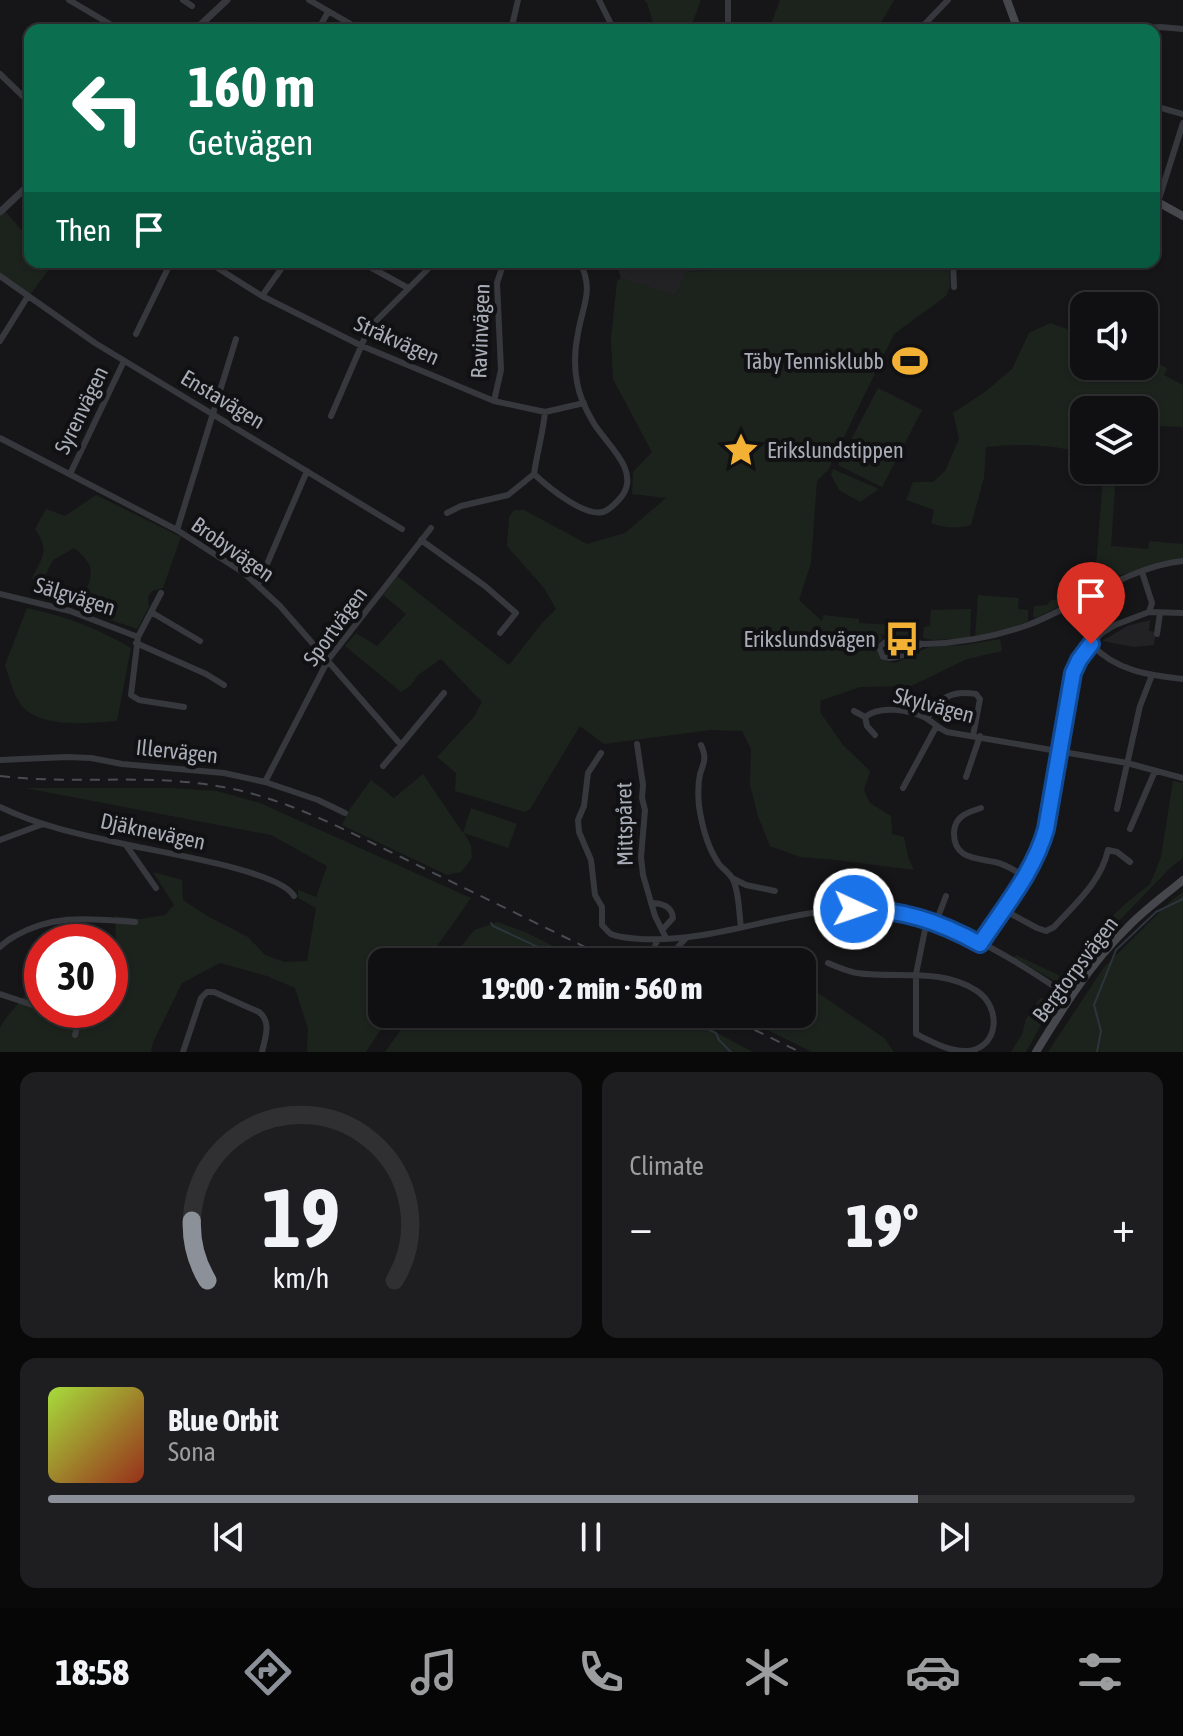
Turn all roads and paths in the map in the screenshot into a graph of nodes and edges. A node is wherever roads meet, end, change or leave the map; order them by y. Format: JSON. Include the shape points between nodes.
{"nodes":[{"id":1,"x":69,"y":0,"type":"edge"},
{"id":2,"x":183,"y":0,"type":"edge"},
{"id":3,"x":227,"y":0,"type":"edge"},
{"id":4,"x":309,"y":0,"type":"edge"},
{"id":5,"x":518,"y":0,"type":"edge"},
{"id":6,"x":599,"y":0,"type":"edge"},
{"id":7,"x":728,"y":0,"type":"edge"},
{"id":8,"x":948,"y":0,"type":"edge"},
{"id":9,"x":1007,"y":0,"type":"edge"},
{"id":10,"x":192,"y":6,"type":"dead end"},
{"id":11,"x":328,"y":12,"type":"junction"},
{"id":12,"x":110,"y":24,"type":"edge"},
{"id":13,"x":201,"y":24,"type":"edge"},
{"id":14,"x":321,"y":24,"type":"edge"},
{"id":15,"x":350,"y":24,"type":"edge"},
{"id":16,"x":512,"y":24,"type":"edge"},
{"id":17,"x":611,"y":24,"type":"edge"},
{"id":18,"x":728,"y":24,"type":"edge"},
{"id":19,"x":925,"y":24,"type":"edge"},
{"id":20,"x":1016,"y":24,"type":"edge"},
{"id":21,"x":1160,"y":27,"type":"edge"},
{"id":22,"x":1183,"y":29,"type":"edge"},
{"id":23,"x":0,"y":74,"type":"edge"},
{"id":24,"x":24,"y":97,"type":"edge"},
{"id":25,"x":1160,"y":108,"type":"edge"},
{"id":26,"x":1183,"y":114,"type":"edge"},
{"id":27,"x":1183,"y":123,"type":"edge"},
{"id":28,"x":1160,"y":189,"type":"edge"},
{"id":29,"x":24,"y":190,"type":"edge"},
{"id":30,"x":1160,"y":203,"type":"edge"},
{"id":31,"x":0,"y":212,"type":"edge"},
{"id":32,"x":1183,"y":216,"type":"edge"},
{"id":33,"x":168,"y":268,"type":"edge"},
{"id":34,"x":223,"y":268,"type":"edge"},
{"id":35,"x":282,"y":268,"type":"edge"},
{"id":36,"x":372,"y":268,"type":"edge"},
{"id":37,"x":429,"y":268,"type":"edge"},
{"id":38,"x":502,"y":268,"type":"edge"},
{"id":39,"x":582,"y":268,"type":"edge"},
{"id":40,"x":953,"y":268,"type":"edge"},
{"id":41,"x":0,"y":276,"type":"edge"},
{"id":42,"x":954,"y":287,"type":"dead end"},
{"id":43,"x":408,"y":288,"type":"junction"},
{"id":44,"x":28,"y":296,"type":"junction"},
{"id":45,"x":262,"y":296,"type":"junction"},
{"id":46,"x":136,"y":334,"type":"dead end"},
{"id":47,"x":236,"y":339,"type":"dead end"},
{"id":48,"x":0,"y":341,"type":"edge"},
{"id":49,"x":362,"y":346,"type":"junction"},
{"id":50,"x":124,"y":361,"type":"junction"},
{"id":51,"x":494,"y":401,"type":"junction"},
{"id":52,"x":584,"y":403,"type":"junction"},
{"id":53,"x":545,"y":412,"type":"junction"},
{"id":54,"x":212,"y":414,"type":"junction"},
{"id":55,"x":331,"y":416,"type":"dead end"},
{"id":56,"x":0,"y":438,"type":"edge"},
{"id":57,"x":307,"y":471,"type":"junction"},
{"id":58,"x":70,"y":474,"type":"junction"},
{"id":59,"x":534,"y":474,"type":"junction"},
{"id":60,"x":447,"y":513,"type":"dead end"},
{"id":61,"x":431,"y":528,"type":"dead end"},
{"id":62,"x":402,"y":529,"type":"dead end"},
{"id":63,"x":177,"y":530,"type":"junction"},
{"id":64,"x":421,"y":540,"type":"junction"},
{"id":65,"x":1183,"y":561,"type":"edge"},
{"id":66,"x":1142,"y":572,"type":"junction"},
{"id":67,"x":258,"y":585,"type":"junction"},
{"id":68,"x":161,"y":593,"type":"dead end"},
{"id":69,"x":0,"y":594,"type":"edge"},
{"id":70,"x":151,"y":612,"type":"junction"},
{"id":71,"x":1149,"y":612,"type":"junction"},
{"id":72,"x":1160,"y":613,"type":"junction"},
{"id":73,"x":1183,"y":613,"type":"edge"},
{"id":74,"x":500,"y":633,"type":"dead end"},
{"id":75,"x":1157,"y":634,"type":"dead end"},
{"id":76,"x":137,"y":640,"type":"junction"},
{"id":77,"x":200,"y":641,"type":"dead end"},
{"id":78,"x":921,"y":644,"type":"junction"},
{"id":79,"x":1091,"y":644,"type":"junction"},
{"id":80,"x":328,"y":660,"type":"junction"},
{"id":81,"x":1152,"y":675,"type":"junction"},
{"id":82,"x":1183,"y":679,"type":"edge"},
{"id":83,"x":224,"y":685,"type":"dead end"},
{"id":84,"x":444,"y":693,"type":"dead end"},
{"id":85,"x":184,"y":707,"type":"dead end"},
{"id":86,"x":854,"y":711,"type":"dead end"},
{"id":87,"x":865,"y":717,"type":"junction"},
{"id":88,"x":927,"y":718,"type":"junction"},
{"id":89,"x":936,"y":727,"type":"junction"},
{"id":90,"x":875,"y":735,"type":"dead end"},
{"id":91,"x":976,"y":736,"type":"junction"},
{"id":92,"x":637,"y":744,"type":"dead end"},
{"id":93,"x":401,"y":745,"type":"junction"},
{"id":94,"x":701,"y":745,"type":"dead end"},
{"id":95,"x":1059,"y":750,"type":"junction"},
{"id":96,"x":601,"y":753,"type":"dead end"},
{"id":97,"x":0,"y":760,"type":"edge"},
{"id":98,"x":1127,"y":763,"type":"junction"},
{"id":99,"x":383,"y":766,"type":"dead end"},
{"id":100,"x":1155,"y":771,"type":"junction"},
{"id":101,"x":966,"y":777,"type":"dead end"},
{"id":102,"x":1183,"y":778,"type":"edge"},
{"id":103,"x":265,"y":782,"type":"junction"},
{"id":104,"x":903,"y":788,"type":"dead end"},
{"id":105,"x":0,"y":807,"type":"edge"},
{"id":106,"x":981,"y":808,"type":"dead end"},
{"id":107,"x":1117,"y":809,"type":"dead end"},
{"id":108,"x":345,"y":813,"type":"dead end"},
{"id":109,"x":43,"y":824,"type":"junction"},
{"id":110,"x":1130,"y":829,"type":"dead end"},
{"id":111,"x":0,"y":840,"type":"edge"},
{"id":112,"x":126,"y":845,"type":"junction"},
{"id":113,"x":1130,"y":862,"type":"dead end"},
{"id":114,"x":1024,"y":876,"type":"junction"},
{"id":115,"x":732,"y":878,"type":"junction"},
{"id":116,"x":1183,"y":880,"type":"edge"},
{"id":117,"x":749,"y":885,"type":"junction"},
{"id":118,"x":156,"y":888,"type":"dead end"},
{"id":119,"x":775,"y":891,"type":"dead end"},
{"id":120,"x":736,"y":893,"type":"junction"},
{"id":121,"x":294,"y":896,"type":"dead end"},
{"id":122,"x":946,"y":896,"type":"dead end"},
{"id":123,"x":651,"y":903,"type":"junction"},
{"id":124,"x":1002,"y":909,"type":"junction"},
{"id":125,"x":927,"y":920,"type":"junction"},
{"id":126,"x":135,"y":922,"type":"dead end"},
{"id":127,"x":936,"y":922,"type":"junction"},
{"id":128,"x":741,"y":927,"type":"junction"},
{"id":129,"x":663,"y":929,"type":"junction"},
{"id":130,"x":666,"y":938,"type":"junction"},
{"id":131,"x":686,"y":938,"type":"junction"},
{"id":132,"x":658,"y":939,"type":"junction"},
{"id":133,"x":980,"y":944,"type":"junction"},
{"id":134,"x":0,"y":947,"type":"edge"},
{"id":135,"x":828,"y":963,"type":"dead end"},
{"id":136,"x":916,"y":974,"type":"junction"},
{"id":137,"x":0,"y":994,"type":"edge"},
{"id":138,"x":1070,"y":997,"type":"junction"},
{"id":139,"x":24,"y":1002,"type":"edge"},
{"id":140,"x":77,"y":1028,"type":"edge"},
{"id":141,"x":75,"y":1035,"type":"dead end"},
{"id":142,"x":183,"y":1052,"type":"edge"},
{"id":143,"x":262,"y":1052,"type":"edge"},
{"id":144,"x":1036,"y":1052,"type":"edge"}],
"edges":[{"from":1,"to":12,"type":"street"},
{"from":2,"to":10,"type":"street"},
{"from":3,"to":13,"type":"street"},
{"from":4,"to":11,"type":"street"},
{"from":5,"to":16,"type":"street"},
{"from":6,"to":17,"type":"street"},
{"from":7,"to":18,"type":"street"},
{"from":8,"to":19,"type":"street"},
{"from":9,"to":20,"type":"main road"},
{"from":11,"to":14,"type":"street"},
{"from":11,"to":15,"type":"street"},
{"from":21,"to":22,"type":"street"},
{"from":23,"to":24,"type":"street"},
{"from":25,"to":26,"type":"street"},
{"from":27,"to":28,"type":"street"},
{"from":29,"to":31,"type":"street"},
{"from":30,"to":32,"type":"main road"},
{"from":33,"to":46,"type":"street"},
{"from":34,"to":45,"type":"street","name":"Stråkvägen"},
{"from":35,"to":45,"type":"street"},
{"from":36,"to":43,"type":"street"},
{"from":37,"to":43,"type":"street"},
{"from":38,"to":51,"type":"street","name":"Ravinvägen","via":[[497,283],[501,370]]},
{"from":39,"to":52,"type":"street","via":[[589,288],[575,358]]},
{"from":40,"to":42,"type":"street"},
{"from":41,"to":44,"type":"street","name":"Enstavägen"},
{"from":43,"to":49,"type":"street","via":[[369,328]]},
{"from":44,"to":48,"type":"street"},
{"from":44,"to":50,"type":"street","name":"Enstavägen"},
{"from":45,"to":49,"type":"street","name":"Stråkvägen"},
{"from":47,"to":54,"type":"street"},
{"from":49,"to":51,"type":"street","name":"Stråkvägen"},
{"from":49,"to":55,"type":"street"},
{"from":50,"to":54,"type":"street","name":"Enstavägen"},
{"from":50,"to":58,"type":"street","name":"Syrenvägen"},
{"from":51,"to":53,"type":"street","name":"Stråkvägen"},
{"from":52,"to":53,"type":"street","name":"Stråkvägen"},
{"from":52,"to":59,"type":"street","via":[[617,453],[627,489],[604,512],[591,511]]},
{"from":53,"to":59,"type":"street"},
{"from":54,"to":57,"type":"street","name":"Enstavägen"},
{"from":54,"to":63,"type":"street"},
{"from":56,"to":58,"type":"street","name":"Brobyvägen"},
{"from":57,"to":62,"type":"street","name":"Enstavägen"},
{"from":57,"to":67,"type":"street"},
{"from":58,"to":63,"type":"street","name":"Brobyvägen"},
{"from":59,"to":60,"type":"street","via":[[508,495]]},
{"from":61,"to":64,"type":"street","name":"Sportvägen"},
{"from":63,"to":67,"type":"street","name":"Brobyvägen"},
{"from":64,"to":74,"type":"street","via":[[516,613]]},
{"from":64,"to":80,"type":"street","name":"Sportvägen"},
{"from":65,"to":66,"type":"street"},
{"from":66,"to":71,"type":"street","via":[[1152,603]]},
{"from":66,"to":78,"type":"street","via":[[1030,624],[975,640]]},
{"from":67,"to":80,"type":"street","name":"Brobyvägen"},
{"from":68,"to":70,"type":"street","name":"Sälgvägen"},
{"from":69,"to":76,"type":"street","name":"Sälgvägen","via":[[70,611]]},
{"from":70,"to":76,"type":"street","name":"Sälgvägen"},
{"from":70,"to":77,"type":"street"},
{"from":71,"to":72,"type":"street"},
{"from":71,"to":79,"type":"street","via":[[1115,625]]},
{"from":72,"to":73,"type":"street"},
{"from":72,"to":75,"type":"street"},
{"from":76,"to":83,"type":"street","name":"Sälgvägen"},
{"from":76,"to":85,"type":"street","name":"Sälgvägen","via":[[131,695]]},
{"from":78,"to":78,"type":"street","via":[[888,640],[879,647],[888,659]]},
{"from":79,"to":81,"type":"street","via":[[1121,668]]},
{"from":79,"to":95,"type":"street","via":[[1073,673]]},
{"from":80,"to":93,"type":"street","name":"Brobyvägen"},
{"from":80,"to":103,"type":"street","name":"Sportvägen"},
{"from":81,"to":82,"type":"street"},
{"from":81,"to":98,"type":"street"},
{"from":84,"to":93,"type":"street"},
{"from":86,"to":87,"type":"street","name":"Skylvägen"},
{"from":87,"to":88,"type":"street","name":"Skylvägen","via":[[880,709]]},
{"from":87,"to":90,"type":"street","name":"Skylvägen"},
{"from":88,"to":89,"type":"street","name":"Skylvägen"},
{"from":88,"to":91,"type":"street","via":[[949,695],[976,694]]},
{"from":89,"to":91,"type":"street","name":"Skylvägen"},
{"from":89,"to":104,"type":"street"},
{"from":91,"to":95,"type":"street","name":"Skylvägen"},
{"from":91,"to":101,"type":"street"},
{"from":92,"to":123,"type":"street","name":"Mittspåret","via":[[645,810],[641,857]]},
{"from":93,"to":99,"type":"street"},
{"from":94,"to":115,"type":"street","via":[[705,764],[698,785],[705,834]]},
{"from":95,"to":98,"type":"street","name":"Skylvägen"},
{"from":95,"to":114,"type":"street","via":[[1046,829]]},
{"from":96,"to":132,"type":"street","via":[[588,773],[578,820],[602,907],[602,925],[610,934]]},
{"from":97,"to":103,"type":"street","name":"Illervägen","via":[[91,758]]},
{"from":98,"to":100,"type":"street","name":"Skylvägen"},
{"from":98,"to":107,"type":"street"},
{"from":100,"to":102,"type":"street","name":"Skylvägen"},
{"from":100,"to":110,"type":"street"},
{"from":103,"to":108,"type":"street","name":"Illervägen"},
{"from":105,"to":109,"type":"street","name":"Djäknevägen"},
{"from":106,"to":114,"type":"street","via":[[961,816],[955,825],[956,844],[968,857],[998,862]]},
{"from":109,"to":111,"type":"street"},
{"from":109,"to":112,"type":"street","name":"Djäknevägen"},
{"from":112,"to":118,"type":"street"},
{"from":112,"to":121,"type":"street","name":"Djäknevägen","via":[[221,864],[272,881]]},
{"from":113,"to":124,"type":"street","via":[[1108,850],[1098,877],[1046,931]]},
{"from":114,"to":124,"type":"street"},
{"from":115,"to":117,"type":"street"},
{"from":115,"to":120,"type":"street"},
{"from":116,"to":138,"type":"main road","name":"Bergtorpsvägen","via":[[1126,929]]},
{"from":117,"to":119,"type":"street"},
{"from":117,"to":120,"type":"street"},
{"from":120,"to":128,"type":"street"},
{"from":122,"to":127,"type":"street"},
{"from":123,"to":129,"type":"street","name":"Mittspåret"},
{"from":123,"to":129,"type":"street","name":"Mittspåret","via":[[672,912]]},
{"from":124,"to":133,"type":"street"},
{"from":125,"to":127,"type":"street"},
{"from":125,"to":128,"type":"street","via":[[896,911],[854,909]]},
{"from":125,"to":136,"type":"street"},
{"from":126,"to":134,"type":"street","via":[[53,920]]},
{"from":127,"to":133,"type":"street"},
{"from":128,"to":131,"type":"street"},
{"from":129,"to":130,"type":"street","name":"Mittspåret"},
{"from":130,"to":131,"type":"street"},
{"from":130,"to":132,"type":"street"},
{"from":131,"to":132,"type":"street","via":[[664,959],[654,950]]},
{"from":133,"to":138,"type":"street"},
{"from":135,"to":136,"type":"street","via":[[855,973]]},
{"from":136,"to":136,"type":"street","via":[[967,985],[986,998],[995,1018],[989,1038],[971,1051],[949,1049],[916,1034]]},
{"from":137,"to":139,"type":"street"},
{"from":138,"to":144,"type":"main road","name":"Bergtorpsvägen"},
{"from":140,"to":141,"type":"street"},
{"from":142,"to":143,"type":"street","via":[[201,998],[214,992],[265,1017]]}]}
